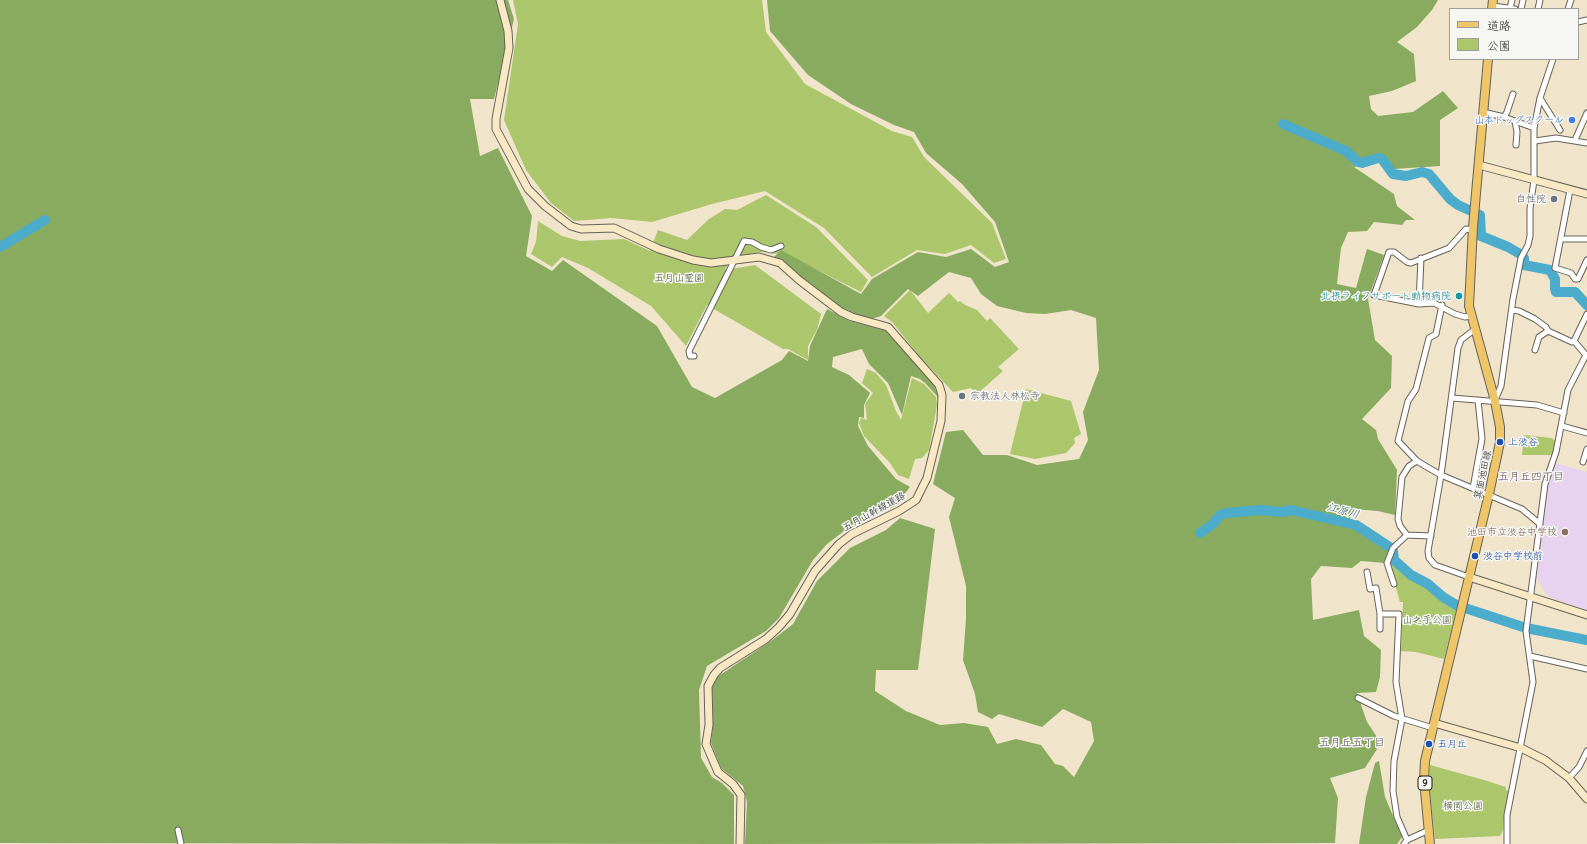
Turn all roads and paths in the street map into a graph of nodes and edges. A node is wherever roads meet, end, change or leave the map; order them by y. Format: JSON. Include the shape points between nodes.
{"nodes":[{"id":1,"x":500,"y":0,"type":"edge"},
{"id":2,"x":1493,"y":5,"type":"edge"},
{"id":3,"x":1508,"y":8,"type":"edge"},
{"id":4,"x":1488,"y":60,"type":"edge"},
{"id":5,"x":1553,"y":60,"type":"edge"},
{"id":6,"x":1513,"y":94,"type":"dead end"},
{"id":7,"x":1540,"y":98,"type":"junction"},
{"id":8,"x":1483,"y":112,"type":"junction"},
{"id":9,"x":1587,"y":113,"type":"edge"},
{"id":10,"x":1504,"y":116,"type":"junction"},
{"id":11,"x":1515,"y":121,"type":"junction"},
{"id":12,"x":1534,"y":128,"type":"junction"},
{"id":13,"x":1560,"y":130,"type":"dead end"},
{"id":14,"x":1575,"y":140,"type":"junction"},
{"id":15,"x":1515,"y":141,"type":"dead end"},
{"id":16,"x":1535,"y":141,"type":"junction"},
{"id":17,"x":1587,"y":143,"type":"edge"},
{"id":18,"x":1479,"y":165,"type":"junction"},
{"id":19,"x":1534,"y":180,"type":"junction"},
{"id":20,"x":1570,"y":190,"type":"junction"},
{"id":21,"x":1587,"y":194,"type":"edge"},
{"id":22,"x":1473,"y":228,"type":"junction"},
{"id":23,"x":1561,"y":239,"type":"junction"},
{"id":24,"x":1587,"y":239,"type":"edge"},
{"id":25,"x":781,"y":246,"type":"dead end"},
{"id":26,"x":1421,"y":258,"type":"junction"},
{"id":27,"x":1587,"y":260,"type":"edge"},
{"id":28,"x":735,"y":261,"type":"junction"},
{"id":29,"x":1419,"y":304,"type":"junction"},
{"id":30,"x":1442,"y":305,"type":"junction"},
{"id":31,"x":1512,"y":310,"type":"junction"},
{"id":32,"x":1587,"y":314,"type":"edge"},
{"id":33,"x":1470,"y":316,"type":"junction"},
{"id":34,"x":1474,"y":330,"type":"junction"},
{"id":35,"x":1548,"y":331,"type":"junction"},
{"id":36,"x":1574,"y":341,"type":"junction"},
{"id":37,"x":1535,"y":350,"type":"dead end"},
{"id":38,"x":1586,"y":355,"type":"edge"},
{"id":39,"x":694,"y":356,"type":"dead end"},
{"id":40,"x":1452,"y":398,"type":"junction"},
{"id":41,"x":1478,"y":400,"type":"junction"},
{"id":42,"x":1495,"y":401,"type":"junction"},
{"id":43,"x":1564,"y":413,"type":"junction"},
{"id":44,"x":1562,"y":426,"type":"junction"},
{"id":45,"x":1587,"y":433,"type":"edge"},
{"id":46,"x":1587,"y":449,"type":"edge"},
{"id":47,"x":1417,"y":461,"type":"junction"},
{"id":48,"x":1583,"y":462,"type":"dead end"},
{"id":49,"x":1441,"y":475,"type":"junction"},
{"id":50,"x":1473,"y":488,"type":"junction"},
{"id":51,"x":1490,"y":494,"type":"junction"},
{"id":52,"x":1540,"y":524,"type":"junction"},
{"id":53,"x":1408,"y":535,"type":"junction"},
{"id":54,"x":1431,"y":536,"type":"junction"},
{"id":55,"x":1367,"y":572,"type":"dead end"},
{"id":56,"x":1469,"y":577,"type":"junction"},
{"id":57,"x":1394,"y":584,"type":"dead end"},
{"id":58,"x":1532,"y":596,"type":"junction"},
{"id":59,"x":1380,"y":614,"type":"junction"},
{"id":60,"x":1587,"y":615,"type":"edge"},
{"id":61,"x":1380,"y":629,"type":"dead end"},
{"id":62,"x":1530,"y":656,"type":"junction"},
{"id":63,"x":1587,"y":670,"type":"edge"},
{"id":64,"x":1358,"y":698,"type":"dead end"},
{"id":65,"x":1402,"y":719,"type":"junction"},
{"id":66,"x":1434,"y":725,"type":"junction"},
{"id":67,"x":1521,"y":748,"type":"junction"},
{"id":68,"x":1587,"y":751,"type":"edge"},
{"id":69,"x":1569,"y":778,"type":"junction"},
{"id":70,"x":1587,"y":799,"type":"edge"},
{"id":71,"x":178,"y":830,"type":"dead end"},
{"id":72,"x":1429,"y":830,"type":"junction"},
{"id":73,"x":1405,"y":842,"type":"edge"},
{"id":74,"x":181,"y":844,"type":"edge"},
{"id":75,"x":740,"y":844,"type":"edge"},
{"id":76,"x":1430,"y":844,"type":"edge"},
{"id":77,"x":1507,"y":844,"type":"edge"}],
"edges":[{"from":1,"to":28,"type":"street","name":"五月山幹線道路","via":[[509,48],[496,129],[528,189],[550,211],[571,226],[582,229],[614,228],[658,249],[693,260],[711,263]]},
{"from":2,"to":3,"type":"street"},
{"from":4,"to":8,"type":"main road","name":"箕面池田線","number":"9"},
{"from":5,"to":7,"type":"street"},
{"from":6,"to":10,"type":"street"},
{"from":7,"to":12,"type":"street"},
{"from":7,"to":13,"type":"street"},
{"from":8,"to":10,"type":"street"},
{"from":8,"to":18,"type":"main road","name":"箕面池田線","number":"9"},
{"from":9,"to":14,"type":"street"},
{"from":10,"to":11,"type":"street"},
{"from":11,"to":12,"type":"street"},
{"from":11,"to":15,"type":"street"},
{"from":12,"to":16,"type":"street"},
{"from":14,"to":16,"type":"street","via":[[1556,138]]},
{"from":14,"to":17,"type":"street"},
{"from":16,"to":19,"type":"street"},
{"from":18,"to":19,"type":"street"},
{"from":18,"to":22,"type":"main road","name":"箕面池田線","number":"9"},
{"from":19,"to":20,"type":"street"},
{"from":19,"to":31,"type":"street","via":[[1528,245],[1521,258]]},
{"from":20,"to":21,"type":"street"},
{"from":20,"to":23,"type":"street"},
{"from":22,"to":26,"type":"street","via":[[1466,229],[1449,248]]},
{"from":22,"to":33,"type":"main road","name":"箕面池田線","number":"9","via":[[1468,292]]},
{"from":23,"to":24,"type":"street"},
{"from":23,"to":27,"type":"street","via":[[1555,268],[1571,273],[1578,279]]},
{"from":25,"to":28,"type":"street","via":[[771,250],[752,242],[744,242]]},
{"from":26,"to":29,"type":"street"},
{"from":26,"to":29,"type":"street","via":[[1411,263],[1394,252],[1389,252],[1374,295]]},
{"from":28,"to":39,"type":"street","via":[[689,352],[690,356]]},
{"from":28,"to":75,"type":"street","name":"五月山幹線道路","via":[[759,257],[780,263],[841,312],[888,327],[938,385],[943,405],[927,478],[916,500],[852,534],[839,544],[815,571],[790,614],[779,627],[766,639],[720,668],[708,686],[709,725],[706,744],[718,772],[738,789],[741,795]]},
{"from":29,"to":30,"type":"street"},
{"from":30,"to":33,"type":"street","via":[[1455,314]]},
{"from":30,"to":47,"type":"street","via":[[1436,334],[1429,338],[1416,389],[1408,401],[1398,441]]},
{"from":31,"to":35,"type":"street","via":[[1535,319]]},
{"from":31,"to":42,"type":"street","via":[[1501,386]]},
{"from":32,"to":36,"type":"street"},
{"from":33,"to":34,"type":"main road","name":"箕面池田線","number":"9"},
{"from":34,"to":40,"type":"street","via":[[1461,340],[1458,348]]},
{"from":34,"to":42,"type":"main road","name":"箕面池田線","number":"9"},
{"from":35,"to":36,"type":"street"},
{"from":35,"to":37,"type":"street","via":[[1539,337]]},
{"from":36,"to":38,"type":"street"},
{"from":38,"to":43,"type":"street","via":[[1568,390]]},
{"from":40,"to":41,"type":"street"},
{"from":40,"to":49,"type":"street"},
{"from":41,"to":42,"type":"street"},
{"from":41,"to":50,"type":"street","via":[[1482,439]]},
{"from":42,"to":43,"type":"street","via":[[1537,405]]},
{"from":42,"to":51,"type":"main road","name":"箕面池田線","number":"9","via":[[1500,442]]},
{"from":43,"to":44,"type":"street"},
{"from":44,"to":45,"type":"street"},
{"from":44,"to":52,"type":"street","via":[[1545,484]]},
{"from":46,"to":48,"type":"street"},
{"from":47,"to":49,"type":"street"},
{"from":47,"to":53,"type":"street","via":[[1403,473],[1401,483],[1398,519],[1400,526]]},
{"from":49,"to":50,"type":"street"},
{"from":49,"to":54,"type":"street"},
{"from":50,"to":51,"type":"street"},
{"from":51,"to":52,"type":"street","via":[[1522,509]]},
{"from":51,"to":56,"type":"main road","name":"箕面池田線","number":"9"},
{"from":52,"to":58,"type":"street"},
{"from":53,"to":54,"type":"street"},
{"from":53,"to":57,"type":"street","via":[[1391,549],[1387,563]]},
{"from":54,"to":56,"type":"street","via":[[1428,551],[1429,558],[1435,565]]},
{"from":55,"to":59,"type":"street","via":[[1370,589],[1376,588]]},
{"from":56,"to":58,"type":"street"},
{"from":56,"to":66,"type":"main road","name":"箕面池田線","number":"9"},
{"from":58,"to":60,"type":"street"},
{"from":58,"to":62,"type":"street","via":[[1526,631]]},
{"from":59,"to":61,"type":"street"},
{"from":59,"to":65,"type":"street","via":[[1399,614],[1396,682]]},
{"from":62,"to":63,"type":"street"},
{"from":62,"to":67,"type":"street","via":[[1533,682]]},
{"from":64,"to":65,"type":"street"},
{"from":65,"to":66,"type":"street"},
{"from":65,"to":73,"type":"street","via":[[1394,761],[1393,791],[1397,817]]},
{"from":66,"to":67,"type":"street"},
{"from":66,"to":72,"type":"main road","name":"箕面池田線","number":"9","via":[[1425,761],[1424,780]]},
{"from":67,"to":69,"type":"street","via":[[1545,760]]},
{"from":67,"to":77,"type":"street","via":[[1507,815]]},
{"from":68,"to":69,"type":"street","via":[[1579,767]]},
{"from":69,"to":70,"type":"street"},
{"from":71,"to":74,"type":"street"},
{"from":72,"to":73,"type":"street"},
{"from":72,"to":76,"type":"main road","name":"箕面池田線","number":"9"}]}
